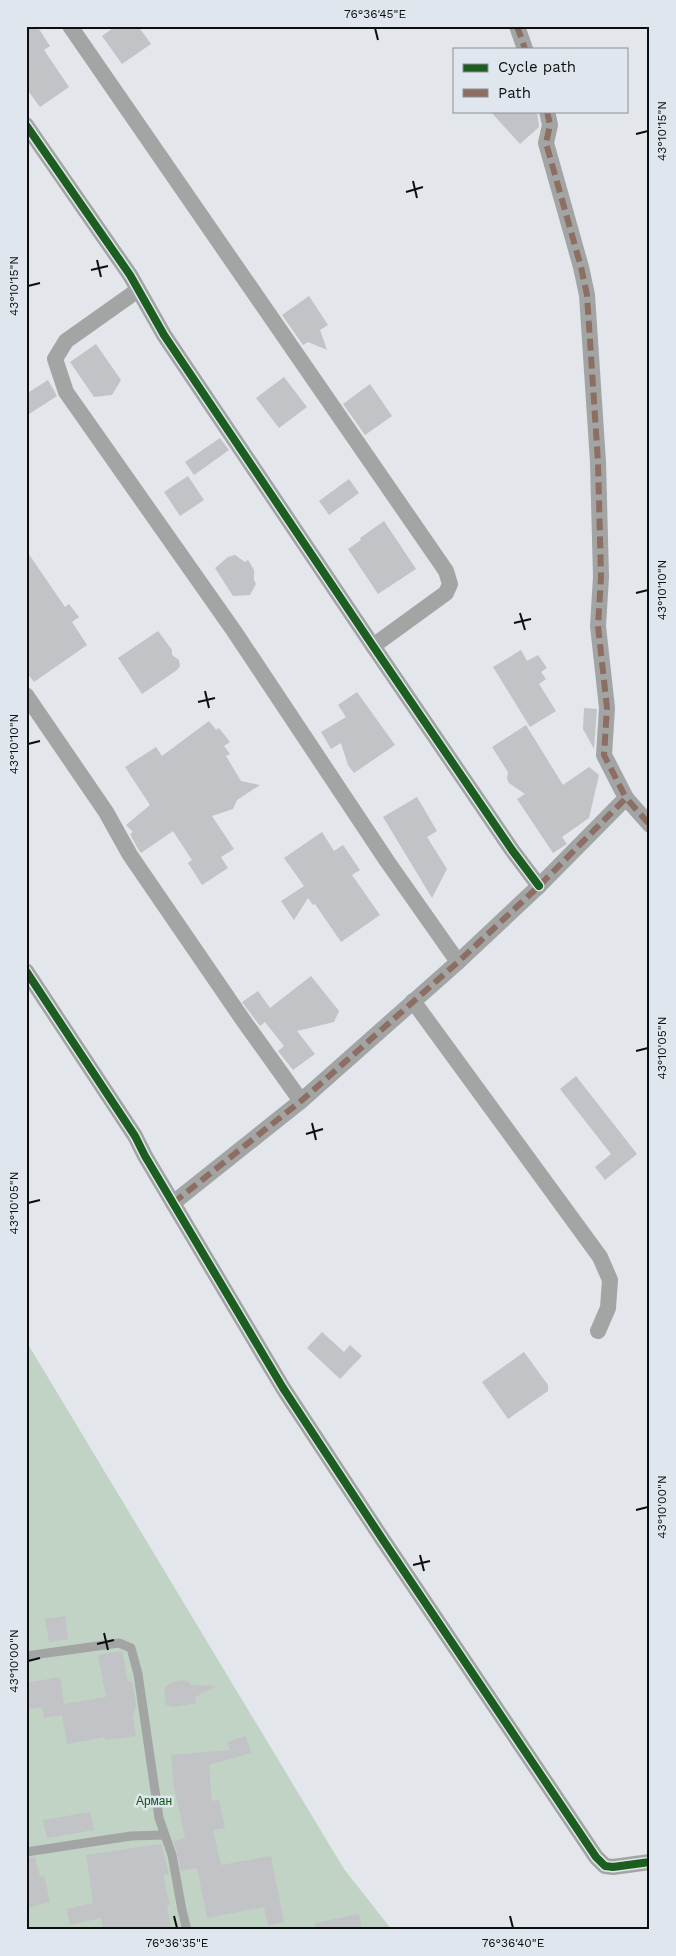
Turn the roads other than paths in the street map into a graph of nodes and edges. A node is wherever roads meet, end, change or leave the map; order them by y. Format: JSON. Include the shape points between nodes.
{"nodes":[{"id":1,"x":70,"y":26,"type":"edge"},
{"id":2,"x":517,"y":26,"type":"edge"},
{"id":3,"x":525,"y":48,"type":"edge"},
{"id":4,"x":547,"y":112,"type":"edge"},
{"id":5,"x":26,"y":125,"type":"edge"},
{"id":6,"x":138,"y":290,"type":"junction"},
{"id":7,"x":373,"y":646,"type":"junction"},
{"id":8,"x":26,"y":695,"type":"edge"},
{"id":9,"x":626,"y":798,"type":"junction"},
{"id":10,"x":650,"y":825,"type":"edge"},
{"id":11,"x":539,"y":886,"type":"junction"},
{"id":12,"x":458,"y":962,"type":"junction"},
{"id":13,"x":26,"y":971,"type":"edge"},
{"id":14,"x":413,"y":1001,"type":"junction"},
{"id":15,"x":301,"y":1101,"type":"junction"},
{"id":16,"x":173,"y":1203,"type":"junction"},
{"id":17,"x":598,"y":1331,"type":"dead end"},
{"id":18,"x":26,"y":1656,"type":"edge"},
{"id":19,"x":164,"y":1835,"type":"junction"},
{"id":20,"x":26,"y":1852,"type":"edge"},
{"id":21,"x":650,"y":1862,"type":"edge"},
{"id":22,"x":187,"y":1930,"type":"edge"}],
"edges":[{"from":1,"to":7,"type":"street","via":[[446,571],[450,584],[446,592]]},
{"from":2,"to":3,"type":"street"},
{"from":4,"to":9,"type":"street","via":[[550,124],[546,143],[587,295],[598,462],[601,578],[598,626],[607,708],[604,755]]},
{"from":5,"to":6,"type":"street"},
{"from":6,"to":7,"type":"street","via":[[164,335]]},
{"from":6,"to":12,"type":"street","via":[[66,341],[55,359],[66,392],[234,631]]},
{"from":7,"to":11,"type":"street"},
{"from":8,"to":15,"type":"street","via":[[106,812],[130,855]]},
{"from":9,"to":10,"type":"street"},
{"from":9,"to":11,"type":"street"},
{"from":11,"to":12,"type":"street"},
{"from":12,"to":14,"type":"street"},
{"from":13,"to":16,"type":"street","via":[[115,1104]]},
{"from":14,"to":15,"type":"street"},
{"from":14,"to":17,"type":"street","via":[[600,1257],[610,1280],[608,1308]]},
{"from":15,"to":16,"type":"street"},
{"from":16,"to":21,"type":"street","via":[[283,1388],[596,1857],[605,1866],[613,1867]]},
{"from":18,"to":19,"type":"lane","via":[[119,1643],[131,1648]]},
{"from":19,"to":20,"type":"lane","via":[[131,1836]]},
{"from":19,"to":22,"type":"lane","via":[[172,1855]]}]}
